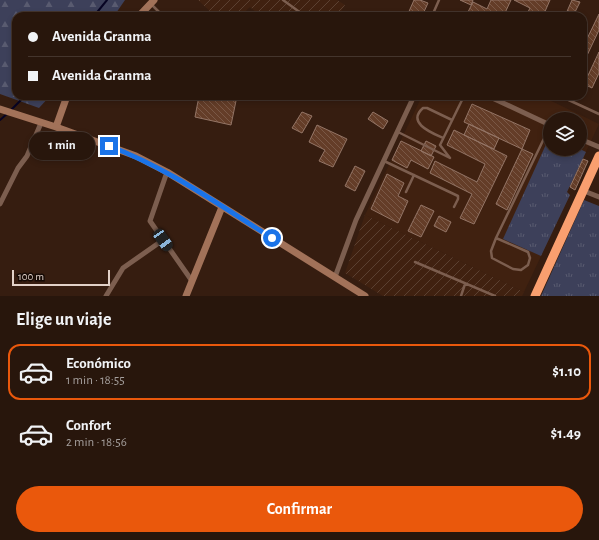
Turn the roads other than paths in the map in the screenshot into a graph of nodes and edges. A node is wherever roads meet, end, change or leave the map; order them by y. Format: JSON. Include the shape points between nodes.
{"nodes":[{"id":1,"x":284,"y":0,"type":"edge"},
{"id":2,"x":439,"y":0,"type":"edge"},
{"id":3,"x":152,"y":2,"type":"edge"},
{"id":4,"x":142,"y":12,"type":"edge"},
{"id":5,"x":160,"y":12,"type":"edge"},
{"id":6,"x":300,"y":12,"type":"edge"},
{"id":7,"x":434,"y":12,"type":"edge"},
{"id":8,"x":66,"y":100,"type":"edge"},
{"id":9,"x":412,"y":100,"type":"edge"},
{"id":10,"x":462,"y":100,"type":"edge"},
{"id":11,"x":497,"y":100,"type":"edge"},
{"id":12,"x":569,"y":100,"type":"edge"},
{"id":13,"x":0,"y":109,"type":"edge"},
{"id":14,"x":599,"y":114,"type":"edge"},
{"id":15,"x":452,"y":120,"type":"junction"},
{"id":16,"x":543,"y":122,"type":"edge"},
{"id":17,"x":41,"y":123,"type":"junction"},
{"id":18,"x":56,"y":127,"type":"junction"},
{"id":19,"x":397,"y":132,"type":"junction"},
{"id":20,"x":443,"y":138,"type":"junction"},
{"id":21,"x":543,"y":140,"type":"edge"},
{"id":22,"x":587,"y":142,"type":"edge"},
{"id":23,"x":599,"y":147,"type":"edge"},
{"id":24,"x":599,"y":156,"type":"edge"},
{"id":25,"x":384,"y":161,"type":"junction"},
{"id":26,"x":167,"y":172,"type":"junction"},
{"id":27,"x":414,"y":175,"type":"junction"},
{"id":28,"x":584,"y":191,"type":"junction"},
{"id":29,"x":406,"y":192,"type":"dead end"},
{"id":30,"x":599,"y":197,"type":"edge"},
{"id":31,"x":0,"y":204,"type":"edge"},
{"id":32,"x":222,"y":207,"type":"junction"},
{"id":33,"x":454,"y":207,"type":"dead end"},
{"id":34,"x":496,"y":238,"type":"junction"},
{"id":35,"x":163,"y":240,"type":"junction"},
{"id":36,"x":415,"y":262,"type":"dead end"},
{"id":37,"x":335,"y":278,"type":"junction"},
{"id":38,"x":192,"y":281,"type":"junction"},
{"id":39,"x":465,"y":284,"type":"junction"},
{"id":40,"x":106,"y":296,"type":"edge"},
{"id":41,"x":186,"y":296,"type":"edge"},
{"id":42,"x":365,"y":296,"type":"edge"},
{"id":43,"x":460,"y":296,"type":"edge"},
{"id":44,"x":495,"y":296,"type":"edge"},
{"id":45,"x":535,"y":296,"type":"edge"}],
"edges":[{"from":1,"to":6,"type":"lane"},
{"from":2,"to":7,"type":"lane"},
{"from":3,"to":4,"type":"main road"},
{"from":3,"to":5,"type":"lane"},
{"from":8,"to":18,"type":"main road"},
{"from":9,"to":19,"type":"street"},
{"from":10,"to":15,"type":"lane"},
{"from":11,"to":16,"type":"street"},
{"from":12,"to":14,"type":"lane"},
{"from":13,"to":17,"type":"main road"},
{"from":15,"to":20,"type":"lane"},
{"from":15,"to":20,"type":"lane","via":[[428,108],[419,111],[417,116],[421,126]]},
{"from":17,"to":18,"type":"main road"},
{"from":17,"to":31,"type":"street","via":[[27,156]]},
{"from":18,"to":26,"type":"main road","via":[[136,156]]},
{"from":19,"to":20,"type":"lane","via":[[450,158],[440,145]]},
{"from":19,"to":25,"type":"street"},
{"from":21,"to":34,"type":"lane"},
{"from":22,"to":23,"type":"street"},
{"from":24,"to":28,"type":"highway"},
{"from":25,"to":27,"type":"lane"},
{"from":25,"to":37,"type":"street","via":[[356,220]]},
{"from":26,"to":32,"type":"main road"},
{"from":26,"to":35,"type":"street","via":[[150,221]]},
{"from":27,"to":29,"type":"lane"},
{"from":27,"to":33,"type":"lane","via":[[458,196]]},
{"from":28,"to":30,"type":"street"},
{"from":28,"to":45,"type":"highway"},
{"from":32,"to":37,"type":"main road"},
{"from":32,"to":38,"type":"main road"},
{"from":34,"to":34,"type":"lane","via":[[490,251],[492,258],[513,269],[521,270],[528,265],[528,252]]},
{"from":35,"to":38,"type":"street"},
{"from":35,"to":40,"type":"street","via":[[123,268]]},
{"from":36,"to":39,"type":"lane"},
{"from":37,"to":42,"type":"main road"},
{"from":38,"to":41,"type":"main road"},
{"from":39,"to":43,"type":"lane"},
{"from":39,"to":44,"type":"lane"}]}
